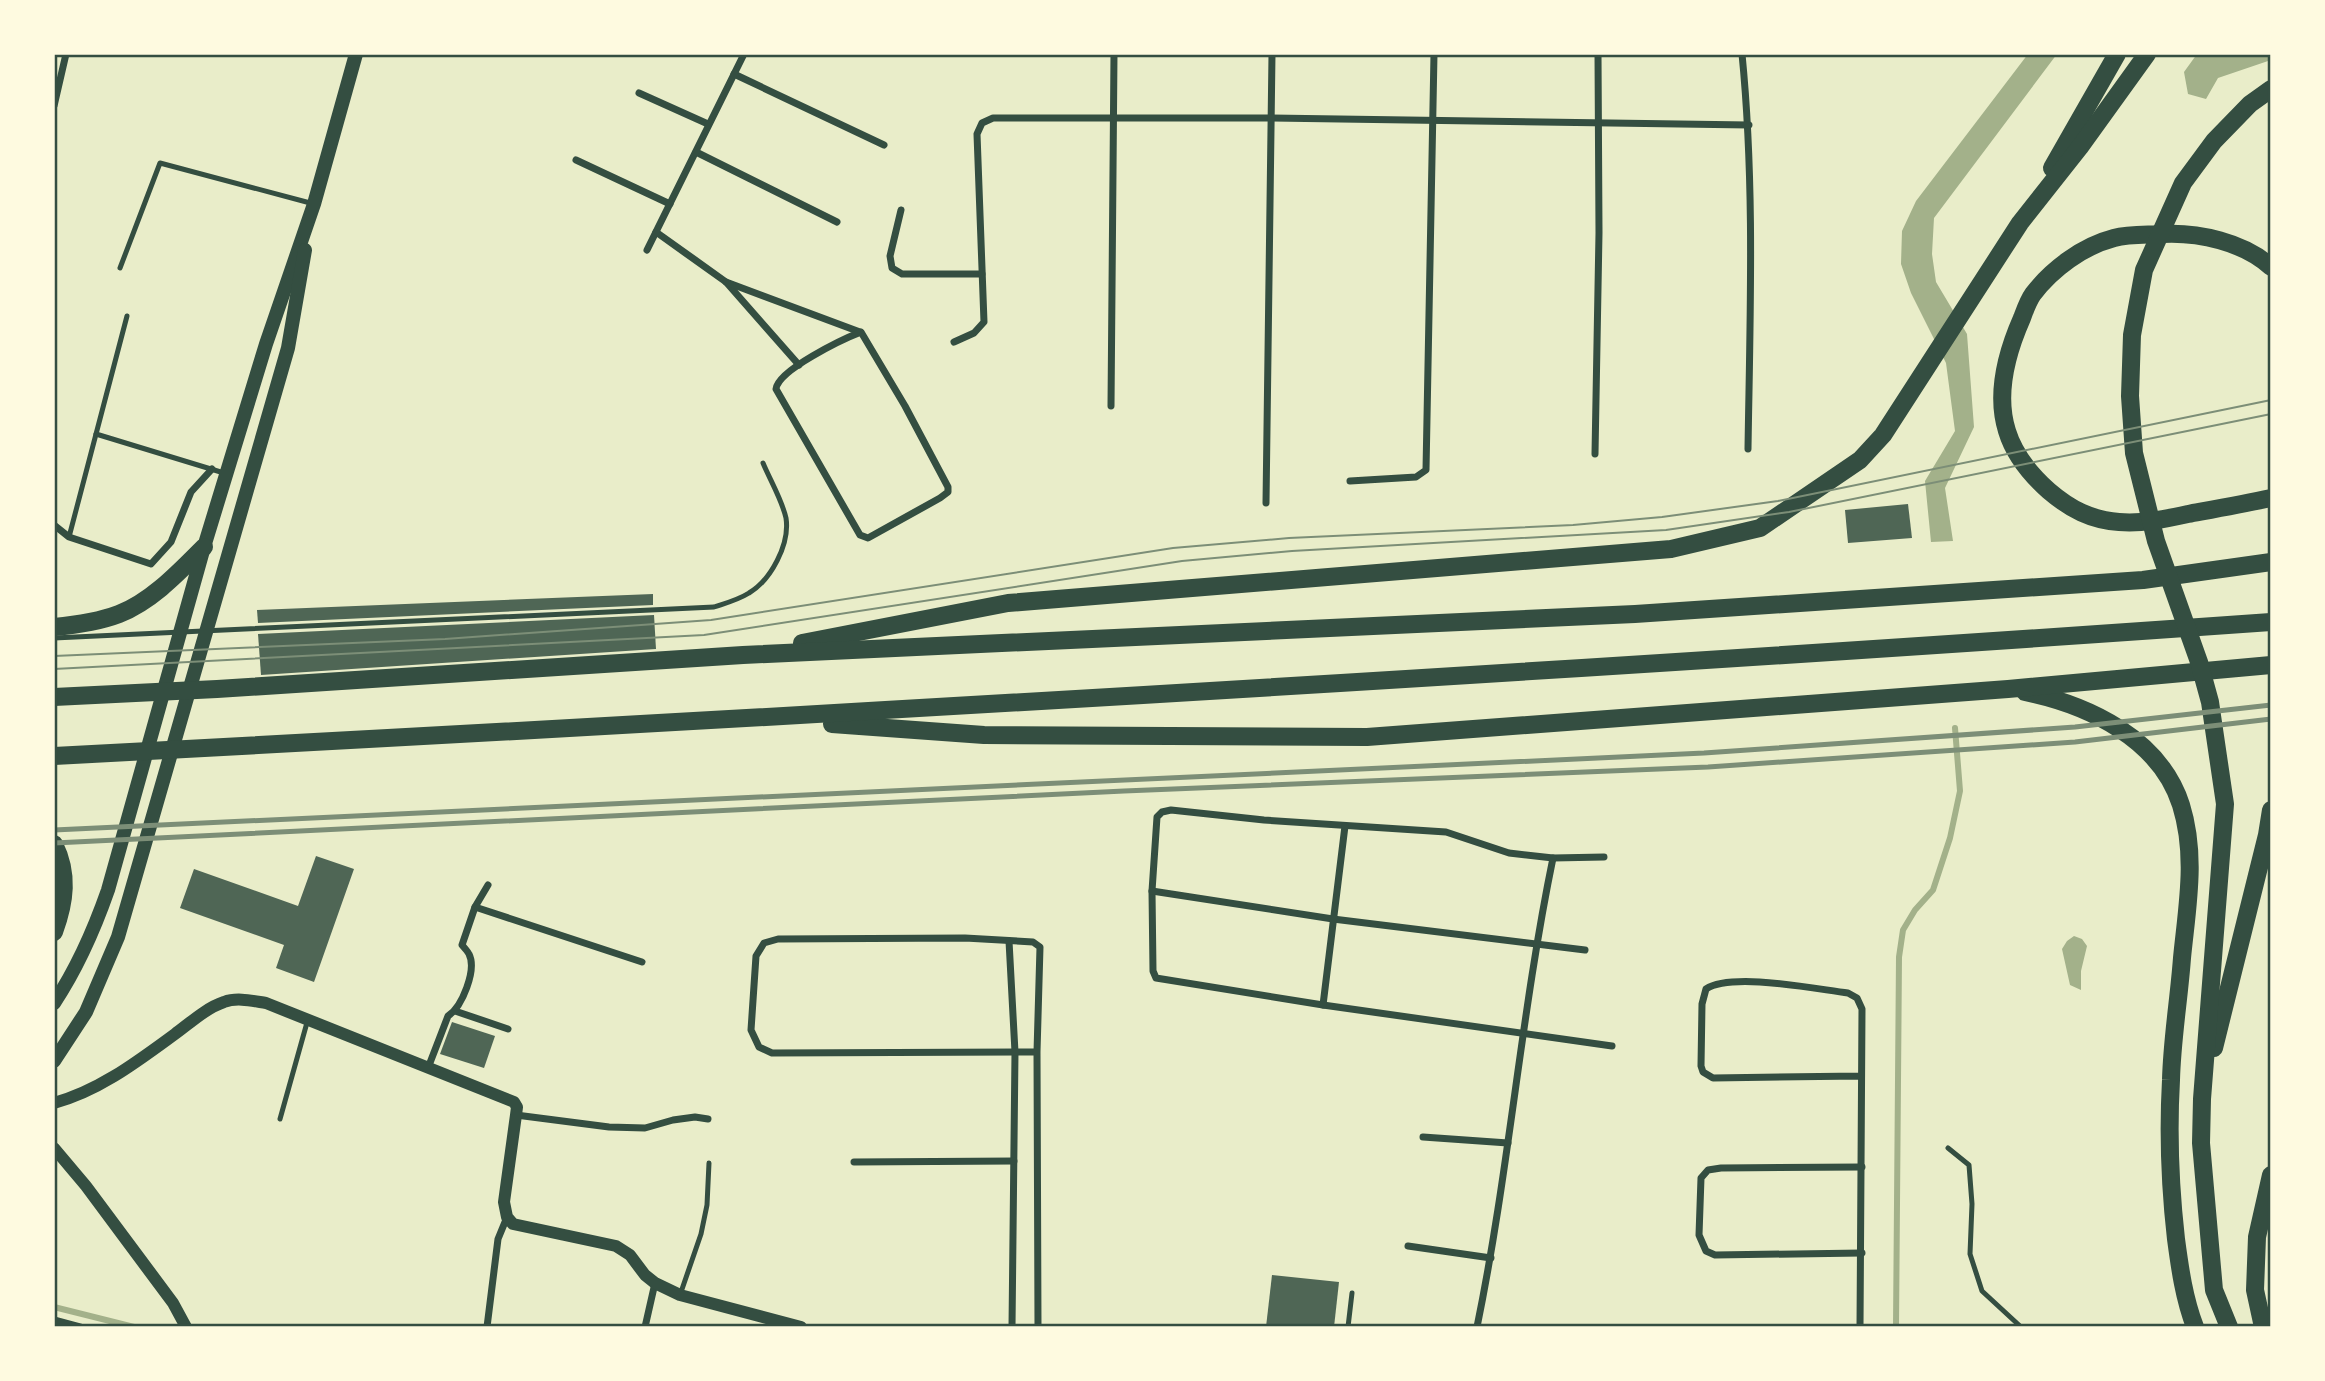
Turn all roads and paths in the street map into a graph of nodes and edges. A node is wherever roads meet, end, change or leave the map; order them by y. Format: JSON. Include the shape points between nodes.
{"nodes":[{"id":1,"x":65,"y":54,"type":"edge"},
{"id":2,"x":356,"y":54,"type":"edge"},
{"id":3,"x":744,"y":54,"type":"edge"},
{"id":4,"x":1114,"y":54,"type":"edge"},
{"id":5,"x":1272,"y":54,"type":"edge"},
{"id":6,"x":1434,"y":54,"type":"edge"},
{"id":7,"x":1598,"y":54,"type":"edge"},
{"id":8,"x":1742,"y":54,"type":"edge"},
{"id":9,"x":2117,"y":54,"type":"edge"},
{"id":10,"x":2147,"y":54,"type":"edge"},
{"id":11,"x":734,"y":74,"type":"junction"},
{"id":12,"x":2271,"y":89,"type":"edge"},
{"id":13,"x":639,"y":93,"type":"dead end"},
{"id":14,"x":54,"y":106,"type":"edge"},
{"id":15,"x":1114,"y":117,"type":"junction"},
{"id":16,"x":1272,"y":118,"type":"junction"},
{"id":17,"x":1433,"y":121,"type":"junction"},
{"id":18,"x":708,"y":124,"type":"junction"},
{"id":19,"x":1599,"y":124,"type":"junction"},
{"id":20,"x":1749,"y":125,"type":"junction"},
{"id":21,"x":884,"y":145,"type":"dead end"},
{"id":22,"x":696,"y":152,"type":"junction"},
{"id":23,"x":576,"y":160,"type":"dead end"},
{"id":24,"x":314,"y":204,"type":"junction"},
{"id":25,"x":670,"y":204,"type":"junction"},
{"id":26,"x":901,"y":210,"type":"dead end"},
{"id":27,"x":2023,"y":220,"type":"junction"},
{"id":28,"x":837,"y":222,"type":"dead end"},
{"id":29,"x":656,"y":232,"type":"junction"},
{"id":30,"x":647,"y":250,"type":"dead end"},
{"id":31,"x":2271,"y":267,"type":"edge"},
{"id":32,"x":120,"y":268,"type":"dead end"},
{"id":33,"x":982,"y":274,"type":"junction"},
{"id":34,"x":726,"y":282,"type":"junction"},
{"id":35,"x":127,"y":316,"type":"dead end"},
{"id":36,"x":860,"y":332,"type":"junction"},
{"id":37,"x":954,"y":342,"type":"dead end"},
{"id":38,"x":266,"y":344,"type":"junction"},
{"id":39,"x":288,"y":348,"type":"junction"},
{"id":40,"x":799,"y":365,"type":"junction"},
{"id":41,"x":1111,"y":406,"type":"dead end"},
{"id":42,"x":96,"y":434,"type":"junction"},
{"id":43,"x":1748,"y":449,"type":"dead end"},
{"id":44,"x":1595,"y":454,"type":"dead end"},
{"id":45,"x":763,"y":463,"type":"dead end"},
{"id":46,"x":219,"y":471,"type":"junction"},
{"id":47,"x":1350,"y":481,"type":"dead end"},
{"id":48,"x":2271,"y":498,"type":"edge"},
{"id":49,"x":1266,"y":503,"type":"dead end"},
{"id":50,"x":54,"y":525,"type":"edge"},
{"id":51,"x":69,"y":537,"type":"junction"},
{"id":52,"x":204,"y":547,"type":"junction"},
{"id":53,"x":2271,"y":562,"type":"edge"},
{"id":54,"x":2271,"y":622,"type":"edge"},
{"id":55,"x":54,"y":627,"type":"edge"},
{"id":56,"x":54,"y":638,"type":"edge"},
{"id":57,"x":743,"y":654,"type":"junction"},
{"id":58,"x":2271,"y":665,"type":"edge"},
{"id":59,"x":2007,"y":689,"type":"junction"},
{"id":60,"x":54,"y":697,"type":"edge"},
{"id":61,"x":765,"y":719,"type":"junction"},
{"id":62,"x":54,"y":756,"type":"edge"},
{"id":63,"x":2271,"y":810,"type":"edge"},
{"id":64,"x":1345,"y":826,"type":"junction"},
{"id":65,"x":54,"y":844,"type":"edge"},
{"id":66,"x":1553,"y":858,"type":"junction"},
{"id":67,"x":1604,"y":858,"type":"dead end"},
{"id":68,"x":488,"y":885,"type":"dead end"},
{"id":69,"x":1152,"y":891,"type":"junction"},
{"id":70,"x":475,"y":907,"type":"junction"},
{"id":71,"x":1333,"y":919,"type":"junction"},
{"id":72,"x":54,"y":932,"type":"edge"},
{"id":73,"x":1009,"y":941,"type":"junction"},
{"id":74,"x":1536,"y":943,"type":"junction"},
{"id":75,"x":1585,"y":950,"type":"dead end"},
{"id":76,"x":642,"y":962,"type":"dead end"},
{"id":77,"x":54,"y":1003,"type":"edge"},
{"id":78,"x":1323,"y":1005,"type":"junction"},
{"id":79,"x":456,"y":1011,"type":"junction"},
{"id":80,"x":307,"y":1019,"type":"junction"},
{"id":81,"x":508,"y":1029,"type":"dead end"},
{"id":82,"x":1524,"y":1033,"type":"junction"},
{"id":83,"x":1612,"y":1046,"type":"dead end"},
{"id":84,"x":1015,"y":1052,"type":"junction"},
{"id":85,"x":1037,"y":1052,"type":"junction"},
{"id":86,"x":54,"y":1061,"type":"edge"},
{"id":87,"x":428,"y":1069,"type":"junction"},
{"id":88,"x":1860,"y":1076,"type":"junction"},
{"id":89,"x":2202,"y":1099,"type":"junction"},
{"id":90,"x":54,"y":1103,"type":"edge"},
{"id":91,"x":516,"y":1115,"type":"junction"},
{"id":92,"x":280,"y":1119,"type":"dead end"},
{"id":93,"x":708,"y":1119,"type":"dead end"},
{"id":94,"x":1423,"y":1137,"type":"dead end"},
{"id":95,"x":1508,"y":1143,"type":"junction"},
{"id":96,"x":54,"y":1148,"type":"edge"},
{"id":97,"x":1948,"y":1148,"type":"dead end"},
{"id":98,"x":54,"y":1157,"type":"edge"},
{"id":99,"x":1014,"y":1161,"type":"junction"},
{"id":100,"x":854,"y":1162,"type":"dead end"},
{"id":101,"x":709,"y":1163,"type":"dead end"},
{"id":102,"x":1861,"y":1167,"type":"junction"},
{"id":103,"x":2271,"y":1175,"type":"edge"},
{"id":104,"x":86,"y":1186,"type":"junction"},
{"id":105,"x":507,"y":1217,"type":"junction"},
{"id":106,"x":1408,"y":1246,"type":"dead end"},
{"id":107,"x":1862,"y":1253,"type":"junction"},
{"id":108,"x":1491,"y":1258,"type":"junction"},
{"id":109,"x":655,"y":1283,"type":"junction"},
{"id":110,"x":1352,"y":1293,"type":"dead end"},
{"id":111,"x":680,"y":1295,"type":"junction"},
{"id":112,"x":54,"y":1320,"type":"edge"},
{"id":113,"x":80,"y":1327,"type":"edge"},
{"id":114,"x":186,"y":1327,"type":"edge"},
{"id":115,"x":487,"y":1327,"type":"edge"},
{"id":116,"x":645,"y":1327,"type":"edge"},
{"id":117,"x":801,"y":1327,"type":"edge"},
{"id":118,"x":1012,"y":1327,"type":"edge"},
{"id":119,"x":1038,"y":1327,"type":"edge"},
{"id":120,"x":1348,"y":1327,"type":"edge"},
{"id":121,"x":1477,"y":1327,"type":"edge"},
{"id":122,"x":1860,"y":1327,"type":"edge"},
{"id":123,"x":2021,"y":1327,"type":"edge"},
{"id":124,"x":2195,"y":1327,"type":"edge"},
{"id":125,"x":2229,"y":1327,"type":"edge"},
{"id":126,"x":2263,"y":1327,"type":"edge"}],
"edges":[{"from":1,"to":14,"type":"street"},
{"from":2,"to":24,"type":"main road"},
{"from":3,"to":11,"type":"street"},
{"from":4,"to":15,"type":"street"},
{"from":5,"to":16,"type":"street"},
{"from":6,"to":17,"type":"street"},
{"from":7,"to":19,"type":"street"},
{"from":8,"to":20,"type":"street"},
{"from":9,"to":27,"type":"highway"},
{"from":10,"to":27,"type":"highway"},
{"from":11,"to":18,"type":"street"},
{"from":11,"to":21,"type":"street"},
{"from":12,"to":89,"type":"highway","via":[[2249,104],[2214,141],[2183,183],[2144,270],[2132,335],[2134,453],[2156,541],[2210,702],[2225,804]]},
{"from":13,"to":18,"type":"street"},
{"from":15,"to":16,"type":"street"},
{"from":15,"to":33,"type":"street","via":[[993,118],[982,123],[977,134]]},
{"from":15,"to":41,"type":"street"},
{"from":16,"to":17,"type":"street"},
{"from":16,"to":49,"type":"street"},
{"from":17,"to":19,"type":"street"},
{"from":17,"to":47,"type":"street","via":[[1426,470],[1416,477]]},
{"from":18,"to":22,"type":"street"},
{"from":19,"to":20,"type":"street"},
{"from":19,"to":44,"type":"street"},
{"from":20,"to":43,"type":"street"},
{"from":22,"to":25,"type":"street"},
{"from":22,"to":28,"type":"street"},
{"from":23,"to":25,"type":"street"},
{"from":24,"to":32,"type":"lane","via":[[160,163]]},
{"from":24,"to":38,"type":"main road"},
{"from":24,"to":39,"type":"main road"},
{"from":25,"to":29,"type":"street"},
{"from":26,"to":33,"type":"street","via":[[890,256],[892,268],[902,274]]},
{"from":27,"to":57,"type":"highway","via":[[1883,435],[1860,460],[1760,528],[1671,549],[1008,603]]},
{"from":29,"to":30,"type":"street"},
{"from":29,"to":34,"type":"street"},
{"from":31,"to":48,"type":"highway","via":[[2232,244],[2191,235],[2115,238],[2092,247],[2068,260],[2031,296],[2008,350],[2002,391],[2007,433],[2020,459],[2067,506],[2089,517],[2148,522]]},
{"from":33,"to":37,"type":"street","via":[[984,322],[974,333]]},
{"from":34,"to":36,"type":"street"},
{"from":34,"to":40,"type":"street"},
{"from":35,"to":42,"type":"lane"},
{"from":36,"to":40,"type":"street"},
{"from":36,"to":40,"type":"street","via":[[948,487],[940,498],[868,538],[860,535],[776,389],[779,380]]},
{"from":38,"to":39,"type":"main road","via":[[281,338]]},
{"from":38,"to":46,"type":"main road"},
{"from":39,"to":86,"type":"main road","via":[[118,937],[86,1012]]},
{"from":42,"to":46,"type":"lane"},
{"from":42,"to":51,"type":"lane"},
{"from":45,"to":56,"type":"lane","via":[[786,518],[785,538],[765,580],[752,592],[714,607]]},
{"from":46,"to":51,"type":"street","via":[[191,492],[171,541],[151,564]]},
{"from":46,"to":52,"type":"main road"},
{"from":50,"to":51,"type":"street"},
{"from":52,"to":55,"type":"highway","via":[[147,599],[120,614]]},
{"from":52,"to":77,"type":"main road","via":[[94,930]]},
{"from":53,"to":57,"type":"highway","via":[[2143,580],[1647,614]]},
{"from":54,"to":61,"type":"highway"},
{"from":57,"to":60,"type":"highway"},
{"from":58,"to":59,"type":"highway"},
{"from":59,"to":61,"type":"highway","via":[[1353,737],[984,735]]},
{"from":59,"to":124,"type":"highway","via":[[2079,707],[2113,724],[2164,771],[2180,804],[2189,845],[2190,887],[2171,1070],[2169,1165],[2180,1265]]},
{"from":61,"to":62,"type":"highway"},
{"from":63,"to":89,"type":"highway"},
{"from":64,"to":66,"type":"street","via":[[1446,832],[1509,853]]},
{"from":64,"to":69,"type":"street","via":[[1161,812]]},
{"from":64,"to":71,"type":"street"},
{"from":65,"to":72,"type":"highway","via":[[64,885]]},
{"from":66,"to":67,"type":"street"},
{"from":66,"to":74,"type":"street"},
{"from":68,"to":70,"type":"street"},
{"from":69,"to":71,"type":"street"},
{"from":69,"to":78,"type":"street","via":[[1156,978]]},
{"from":70,"to":76,"type":"street"},
{"from":70,"to":79,"type":"street","via":[[462,945],[472,964]]},
{"from":71,"to":74,"type":"street"},
{"from":71,"to":78,"type":"street"},
{"from":73,"to":84,"type":"street"},
{"from":73,"to":84,"type":"street","via":[[778,939],[764,943],[756,956],[751,1030],[759,1047],[772,1053]]},
{"from":73,"to":85,"type":"street","via":[[1033,942],[1040,947]]},
{"from":74,"to":75,"type":"street"},
{"from":74,"to":82,"type":"street"},
{"from":78,"to":82,"type":"street"},
{"from":79,"to":81,"type":"street"},
{"from":79,"to":87,"type":"street","via":[[448,1016]]},
{"from":80,"to":87,"type":"street"},
{"from":80,"to":90,"type":"street","via":[[266,1003],[225,1001],[133,1065],[85,1092]]},
{"from":80,"to":92,"type":"lane"},
{"from":82,"to":83,"type":"street"},
{"from":82,"to":95,"type":"street"},
{"from":84,"to":85,"type":"street"},
{"from":84,"to":99,"type":"street"},
{"from":85,"to":119,"type":"street"},
{"from":87,"to":91,"type":"street","via":[[514,1102]]},
{"from":88,"to":88,"type":"street","via":[[1862,1009],[1857,998],[1848,993],[1744,981],[1706,989],[1701,1066],[1713,1078]]},
{"from":88,"to":102,"type":"street"},
{"from":89,"to":125,"type":"highway","via":[[2201,1143],[2214,1290]]},
{"from":91,"to":93,"type":"street","via":[[645,1128],[673,1120]]},
{"from":91,"to":105,"type":"street","via":[[504,1202]]},
{"from":94,"to":95,"type":"street"},
{"from":95,"to":108,"type":"street"},
{"from":96,"to":104,"type":"street"},
{"from":97,"to":123,"type":"lane","via":[[1969,1165],[1970,1254],[1982,1291]]},
{"from":98,"to":104,"type":"street"},
{"from":99,"to":100,"type":"street"},
{"from":99,"to":118,"type":"street"},
{"from":101,"to":111,"type":"lane","via":[[701,1234]]},
{"from":102,"to":107,"type":"street"},
{"from":102,"to":107,"type":"street","via":[[1708,1171],[1701,1178],[1699,1235],[1706,1251],[1715,1255]]},
{"from":103,"to":126,"type":"highway","via":[[2257,1237],[2255,1290]]},
{"from":104,"to":114,"type":"street"},
{"from":105,"to":109,"type":"street","via":[[527,1228],[616,1246]]},
{"from":105,"to":115,"type":"street","via":[[498,1239]]},
{"from":106,"to":108,"type":"street"},
{"from":107,"to":122,"type":"street"},
{"from":108,"to":121,"type":"street"},
{"from":109,"to":111,"type":"street"},
{"from":109,"to":116,"type":"street"},
{"from":110,"to":120,"type":"lane"},
{"from":111,"to":117,"type":"street"},
{"from":112,"to":113,"type":"street"}]}
